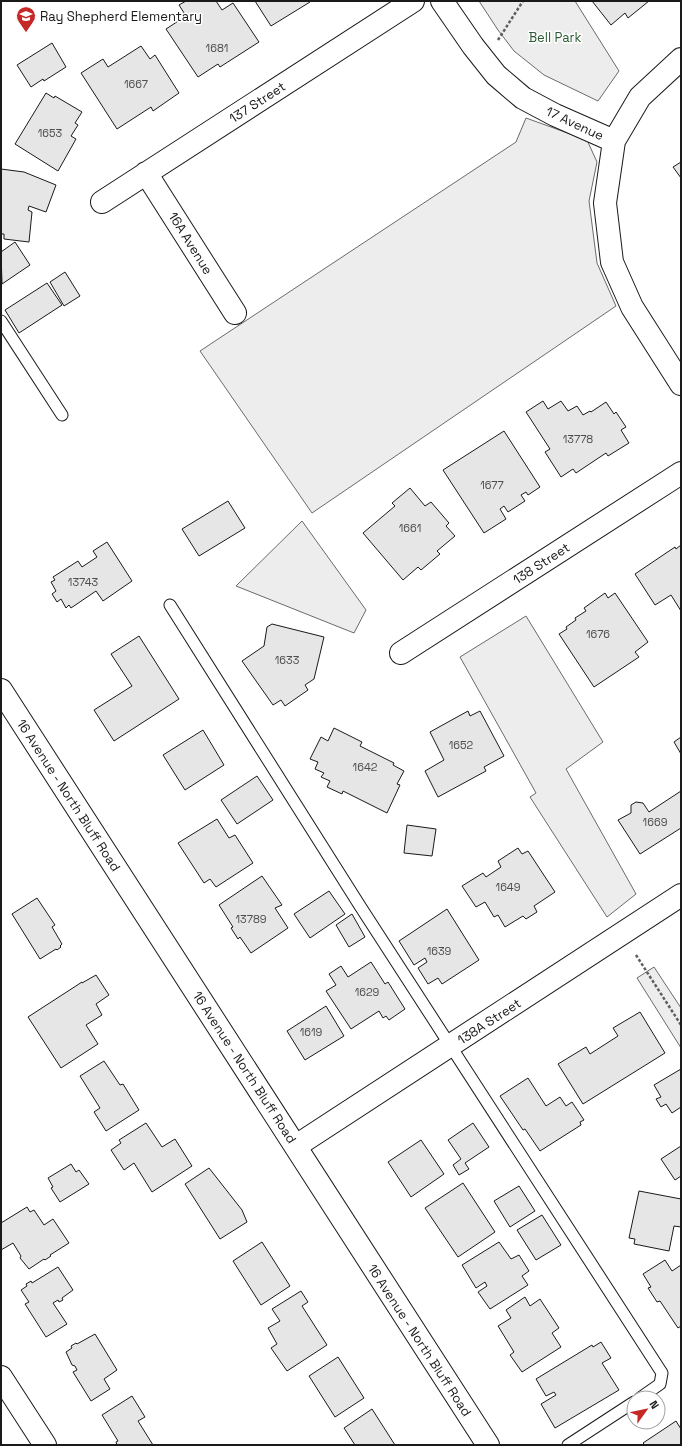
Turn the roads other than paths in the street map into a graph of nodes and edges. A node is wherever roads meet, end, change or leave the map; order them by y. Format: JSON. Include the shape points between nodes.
{"nodes":[{"id":1,"x":413,"y":1,"type":"edge"},
{"id":2,"x":442,"y":1,"type":"edge"},
{"id":3,"x":681,"y":59,"type":"edge"},
{"id":4,"x":614,"y":141,"type":"junction"},
{"id":5,"x":146,"y":173,"type":"junction"},
{"id":6,"x":102,"y":202,"type":"dead end"},
{"id":7,"x":235,"y":313,"type":"dead end"},
{"id":8,"x":1,"y":321,"type":"edge"},
{"id":9,"x":681,"y":384,"type":"edge"},
{"id":10,"x":62,"y":415,"type":"dead end"},
{"id":11,"x":681,"y":473,"type":"edge"},
{"id":12,"x":170,"y":605,"type":"dead end"},
{"id":13,"x":401,"y":653,"type":"dead end"},
{"id":14,"x":1,"y":690,"type":"edge"},
{"id":15,"x":681,"y":895,"type":"edge"},
{"id":16,"x":451,"y":1046,"type":"junction"},
{"id":17,"x":296,"y":1146,"type":"junction"},
{"id":18,"x":1,"y":1377,"type":"edge"},
{"id":19,"x":651,"y":1390,"type":"edge"},
{"id":20,"x":626,"y":1407,"type":"edge"},
{"id":21,"x":45,"y":1445,"type":"edge"},
{"id":22,"x":488,"y":1445,"type":"edge"},
{"id":23,"x":568,"y":1445,"type":"edge"}],
"edges":[{"from":1,"to":5,"type":"street","name":"137 Street"},
{"from":2,"to":4,"type":"street","name":"17 Avenue","via":[[496,75],[523,98]]},
{"from":3,"to":4,"type":"street","via":[[640,97]]},
{"from":4,"to":9,"type":"street","name":"17 Avenue","via":[[605,203],[612,262],[632,307]]},
{"from":5,"to":6,"type":"street","name":"137 Street"},
{"from":5,"to":7,"type":"street","name":"16A Avenue"},
{"from":8,"to":10,"type":"lane"},
{"from":11,"to":13,"type":"street","name":"138 Street"},
{"from":12,"to":16,"type":"lane"},
{"from":14,"to":17,"type":"street","name":"16 Avenue - North Bluff Road"},
{"from":15,"to":16,"type":"street","name":"138A Street"},
{"from":16,"to":17,"type":"street","name":"138A Street"},
{"from":16,"to":19,"type":"lane","via":[[662,1373],[660,1384]]},
{"from":17,"to":22,"type":"street","name":"16 Avenue - North Bluff Road"},
{"from":18,"to":21,"type":"street"},
{"from":20,"to":23,"type":"lane"}]}
